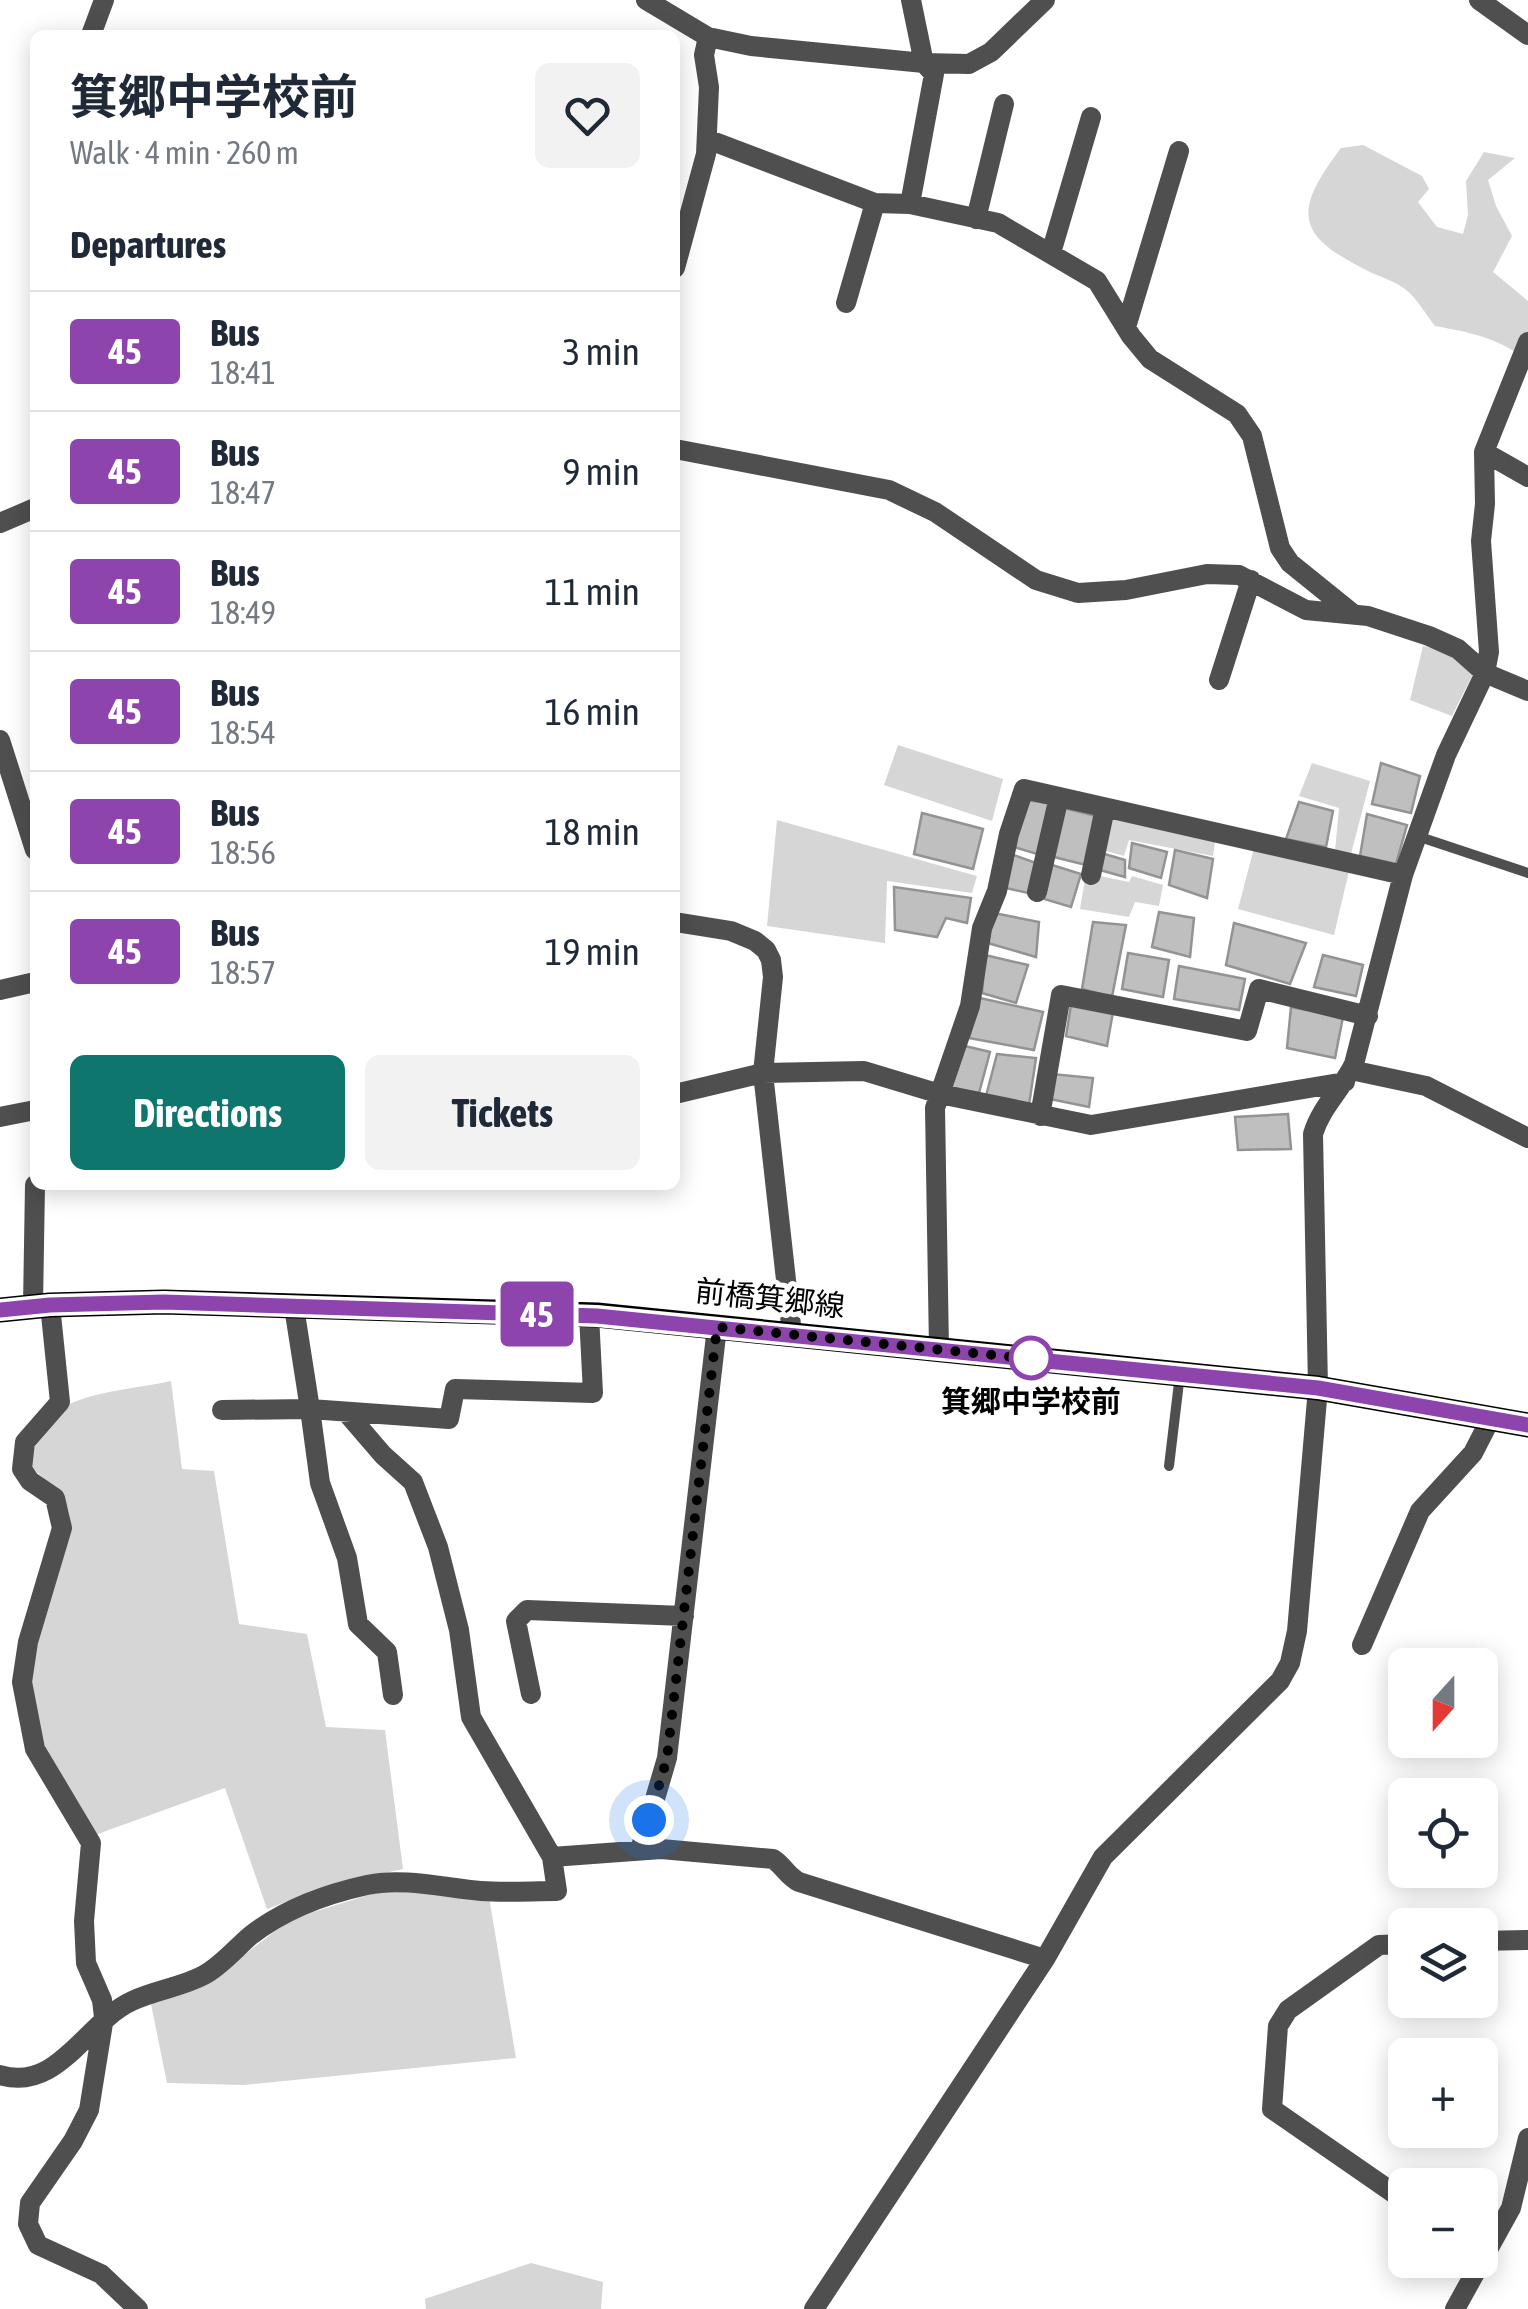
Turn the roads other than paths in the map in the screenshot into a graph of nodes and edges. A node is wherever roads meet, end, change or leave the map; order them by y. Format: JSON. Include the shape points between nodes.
{"nodes":[{"id":1,"x":104,"y":0,"type":"edge"},
{"id":2,"x":646,"y":0,"type":"edge"},
{"id":3,"x":911,"y":0,"type":"edge"},
{"id":4,"x":1045,"y":0,"type":"edge"},
{"id":5,"x":1479,"y":0,"type":"edge"},
{"id":6,"x":1510,"y":11,"type":"edge"},
{"id":7,"x":93,"y":30,"type":"edge"},
{"id":8,"x":1528,"y":34,"type":"edge"},
{"id":9,"x":708,"y":37,"type":"junction"},
{"id":10,"x":924,"y":63,"type":"junction"},
{"id":11,"x":1004,"y":104,"type":"dead end"},
{"id":12,"x":1090,"y":117,"type":"dead end"},
{"id":13,"x":707,"y":139,"type":"junction"},
{"id":14,"x":1179,"y":151,"type":"dead end"},
{"id":15,"x":875,"y":203,"type":"junction"},
{"id":16,"x":910,"y":204,"type":"junction"},
{"id":17,"x":976,"y":219,"type":"junction"},
{"id":18,"x":680,"y":232,"type":"edge"},
{"id":19,"x":1050,"y":253,"type":"junction"},
{"id":20,"x":846,"y":303,"type":"dead end"},
{"id":21,"x":1126,"y":327,"type":"junction"},
{"id":22,"x":1528,"y":342,"type":"edge"},
{"id":23,"x":680,"y":450,"type":"edge"},
{"id":24,"x":1484,"y":452,"type":"junction"},
{"id":25,"x":1528,"y":476,"type":"edge"},
{"id":26,"x":30,"y":510,"type":"edge"},
{"id":27,"x":0,"y":523,"type":"edge"},
{"id":28,"x":1251,"y":580,"type":"junction"},
{"id":29,"x":1352,"y":613,"type":"junction"},
{"id":30,"x":1486,"y":673,"type":"junction"},
{"id":31,"x":1219,"y":680,"type":"dead end"},
{"id":32,"x":1528,"y":691,"type":"edge"},
{"id":33,"x":0,"y":740,"type":"edge"},
{"id":34,"x":1059,"y":797,"type":"junction"},
{"id":35,"x":1105,"y":808,"type":"junction"},
{"id":36,"x":30,"y":834,"type":"edge"},
{"id":37,"x":1416,"y":836,"type":"junction"},
{"id":38,"x":1092,"y":874,"type":"dead end"},
{"id":39,"x":1528,"y":874,"type":"edge"},
{"id":40,"x":1403,"y":875,"type":"junction"},
{"id":41,"x":1037,"y":892,"type":"dead end"},
{"id":42,"x":680,"y":923,"type":"edge"},
{"id":43,"x":30,"y":983,"type":"edge"},
{"id":44,"x":0,"y":990,"type":"edge"},
{"id":45,"x":1368,"y":1016,"type":"junction"},
{"id":46,"x":762,"y":1073,"type":"junction"},
{"id":47,"x":1348,"y":1076,"type":"junction"},
{"id":48,"x":680,"y":1093,"type":"edge"},
{"id":49,"x":940,"y":1094,"type":"junction"},
{"id":50,"x":30,"y":1111,"type":"edge"},
{"id":51,"x":1040,"y":1116,"type":"junction"},
{"id":52,"x":0,"y":1117,"type":"edge"},
{"id":53,"x":1528,"y":1138,"type":"edge"},
{"id":54,"x":35,"y":1190,"type":"edge"},
{"id":55,"x":41,"y":1306,"type":"junction"},
{"id":56,"x":294,"y":1308,"type":"junction"},
{"id":57,"x":0,"y":1310,"type":"edge"},
{"id":58,"x":589,"y":1315,"type":"junction"},
{"id":59,"x":717,"y":1327,"type":"junction"},
{"id":60,"x":792,"y":1334,"type":"junction"},
{"id":61,"x":939,"y":1349,"type":"junction"},
{"id":62,"x":1180,"y":1373,"type":"junction"},
{"id":63,"x":1318,"y":1388,"type":"junction"},
{"id":64,"x":310,"y":1409,"type":"junction"},
{"id":65,"x":222,"y":1410,"type":"dead end"},
{"id":66,"x":346,"y":1412,"type":"junction"},
{"id":67,"x":1491,"y":1418,"type":"junction"},
{"id":68,"x":1528,"y":1425,"type":"edge"},
{"id":69,"x":1169,"y":1466,"type":"dead end"},
{"id":70,"x":684,"y":1616,"type":"junction"},
{"id":71,"x":1362,"y":1645,"type":"dead end"},
{"id":72,"x":531,"y":1694,"type":"dead end"},
{"id":73,"x":393,"y":1696,"type":"dead end"},
{"id":74,"x":640,"y":1850,"type":"junction"},
{"id":75,"x":552,"y":1857,"type":"junction"},
{"id":76,"x":1528,"y":1940,"type":"edge"},
{"id":77,"x":1498,"y":1941,"type":"edge"},
{"id":78,"x":1388,"y":1945,"type":"edge"},
{"id":79,"x":1045,"y":1959,"type":"junction"},
{"id":80,"x":104,"y":2017,"type":"junction"},
{"id":81,"x":0,"y":2075,"type":"edge"},
{"id":82,"x":1528,"y":2138,"type":"edge"},
{"id":83,"x":1388,"y":2189,"type":"edge"},
{"id":84,"x":1498,"y":2227,"type":"edge"},
{"id":85,"x":1469,"y":2278,"type":"edge"},
{"id":86,"x":138,"y":2309,"type":"edge"},
{"id":87,"x":814,"y":2309,"type":"edge"},
{"id":88,"x":1455,"y":2309,"type":"edge"}],
"edges":[{"from":1,"to":7,"type":"street"},
{"from":2,"to":9,"type":"street"},
{"from":3,"to":10,"type":"street"},
{"from":4,"to":10,"type":"street","via":[[969,64]]},
{"from":5,"to":6,"type":"street"},
{"from":6,"to":8,"type":"street"},
{"from":9,"to":10,"type":"street"},
{"from":9,"to":13,"type":"street"},
{"from":10,"to":16,"type":"street","via":[[934,74]]},
{"from":11,"to":17,"type":"street"},
{"from":12,"to":19,"type":"street"},
{"from":13,"to":15,"type":"street"},
{"from":13,"to":18,"type":"street"},
{"from":14,"to":21,"type":"street"},
{"from":15,"to":16,"type":"street"},
{"from":15,"to":20,"type":"street"},
{"from":16,"to":17,"type":"street"},
{"from":17,"to":19,"type":"street","via":[[998,223]]},
{"from":19,"to":21,"type":"street","via":[[1097,281]]},
{"from":21,"to":29,"type":"street","via":[[1150,359],[1246,425],[1280,548]]},
{"from":22,"to":24,"type":"street"},
{"from":23,"to":28,"type":"street","via":[[889,490],[935,512],[1036,580],[1078,593],[1207,574]]},
{"from":24,"to":25,"type":"street"},
{"from":24,"to":30,"type":"street"},
{"from":26,"to":27,"type":"street"},
{"from":28,"to":29,"type":"street","via":[[1306,610]]},
{"from":28,"to":31,"type":"street"},
{"from":29,"to":30,"type":"street","via":[[1458,648]]},
{"from":30,"to":32,"type":"street"},
{"from":30,"to":37,"type":"street"},
{"from":33,"to":36,"type":"street"},
{"from":34,"to":35,"type":"street"},
{"from":34,"to":41,"type":"street"},
{"from":34,"to":49,"type":"street","via":[[1024,789],[982,928],[970,1006]]},
{"from":35,"to":38,"type":"street"},
{"from":35,"to":40,"type":"street"},
{"from":37,"to":39,"type":"lane"},
{"from":37,"to":40,"type":"street"},
{"from":40,"to":45,"type":"street"},
{"from":42,"to":46,"type":"street","via":[[731,931],[766,950],[774,977]]},
{"from":43,"to":44,"type":"street"},
{"from":45,"to":47,"type":"street"},
{"from":45,"to":51,"type":"street","via":[[1259,989],[1247,1031],[1061,996]]},
{"from":46,"to":48,"type":"street"},
{"from":46,"to":49,"type":"street","via":[[864,1071]]},
{"from":46,"to":60,"type":"street"},
{"from":47,"to":51,"type":"street","via":[[1091,1125]]},
{"from":47,"to":53,"type":"street","via":[[1426,1086]]},
{"from":47,"to":63,"type":"street","via":[[1313,1134]]},
{"from":49,"to":51,"type":"street"},
{"from":49,"to":61,"type":"street","via":[[934,1153]]},
{"from":50,"to":52,"type":"street"},
{"from":54,"to":55,"type":"street"},
{"from":55,"to":56,"type":"main road","name":"前橋箕郷線"},
{"from":55,"to":57,"type":"main road","name":"前橋箕郷線"},
{"from":55,"to":80,"type":"street","via":[[60,1402],[25,1442],[22,1468],[55,1498],[62,1528],[22,1682],[34,1749],[91,1843],[86,1962]]},
{"from":56,"to":58,"type":"main road","name":"前橋箕郷線"},
{"from":56,"to":64,"type":"street"},
{"from":58,"to":59,"type":"main road","name":"前橋箕郷線"},
{"from":58,"to":66,"type":"street","via":[[593,1394],[455,1389],[449,1419]]},
{"from":59,"to":60,"type":"main road","name":"前橋箕郷線"},
{"from":59,"to":70,"type":"street"},
{"from":60,"to":61,"type":"main road","name":"前橋箕郷線"},
{"from":61,"to":62,"type":"main road","name":"前橋箕郷線"},
{"from":62,"to":63,"type":"main road","name":"前橋箕郷線"},
{"from":62,"to":69,"type":"lane"},
{"from":63,"to":67,"type":"main road","name":"前橋箕郷線"},
{"from":63,"to":79,"type":"street","via":[[1290,1663],[1266,1696],[1112,1846]]},
{"from":64,"to":65,"type":"street"},
{"from":64,"to":66,"type":"street"},
{"from":64,"to":73,"type":"street","via":[[320,1483],[347,1558],[358,1624],[387,1652]]},
{"from":66,"to":75,"type":"street","via":[[413,1482],[459,1630],[472,1717]]},
{"from":67,"to":68,"type":"main road","name":"前橋箕郷線"},
{"from":67,"to":71,"type":"street","via":[[1473,1452],[1420,1511]]},
{"from":70,"to":72,"type":"street","via":[[527,1610],[516,1621]]},
{"from":70,"to":74,"type":"street","via":[[667,1758]]},
{"from":74,"to":75,"type":"street"},
{"from":74,"to":79,"type":"street","via":[[773,1859],[799,1882]]},
{"from":75,"to":80,"type":"street","via":[[557,1891],[391,1882],[290,1910],[203,1976]]},
{"from":76,"to":77,"type":"street"},
{"from":78,"to":83,"type":"street","via":[[1288,2010],[1278,2026],[1272,2109]]},
{"from":79,"to":87,"type":"street"},
{"from":80,"to":81,"type":"street","via":[[45,2071],[28,2078]]},
{"from":80,"to":86,"type":"street","via":[[89,2110],[35,2192],[28,2224],[38,2245],[100,2274]]},
{"from":82,"to":84,"type":"street","via":[[1512,2208]]},
{"from":85,"to":88,"type":"street"}]}
